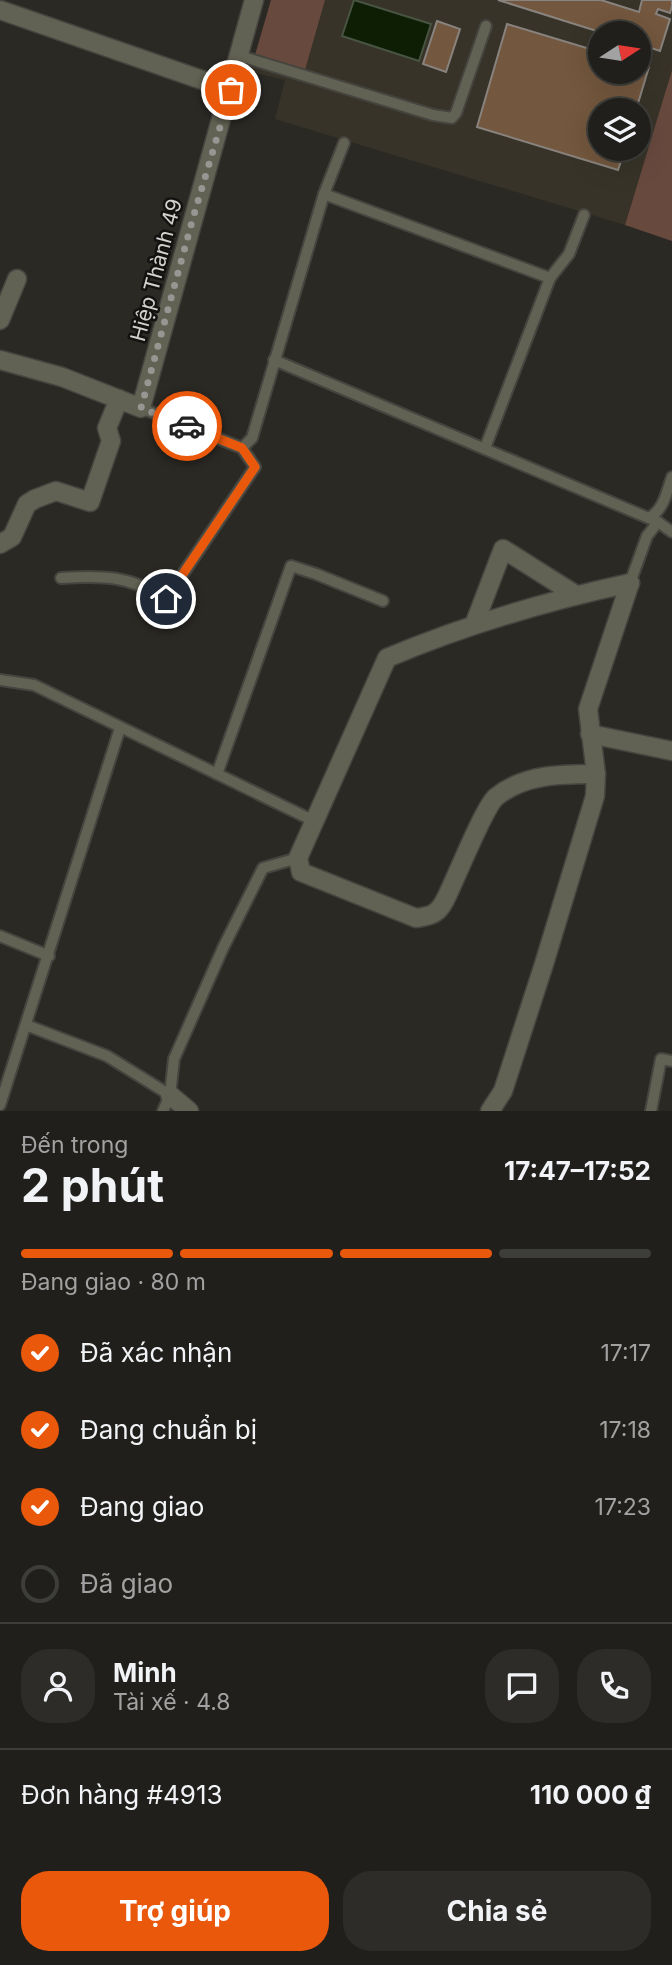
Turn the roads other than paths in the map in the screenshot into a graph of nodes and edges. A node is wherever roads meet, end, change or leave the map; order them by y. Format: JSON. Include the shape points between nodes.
{"nodes":[{"id":1,"x":254,"y":0,"type":"edge"},
{"id":2,"x":0,"y":10,"type":"edge"},
{"id":3,"x":486,"y":26,"type":"dead end"},
{"id":4,"x":240,"y":56,"type":"junction"},
{"id":5,"x":231,"y":90,"type":"junction"},
{"id":6,"x":344,"y":143,"type":"dead end"},
{"id":7,"x":324,"y":194,"type":"junction"},
{"id":8,"x":584,"y":215,"type":"dead end"},
{"id":9,"x":550,"y":278,"type":"junction"},
{"id":10,"x":17,"y":279,"type":"dead end"},
{"id":11,"x":0,"y":320,"type":"edge"},
{"id":12,"x":0,"y":360,"type":"edge"},
{"id":13,"x":274,"y":360,"type":"junction"},
{"id":14,"x":119,"y":399,"type":"junction"},
{"id":15,"x":141,"y":408,"type":"junction"},
{"id":16,"x":242,"y":448,"type":"junction"},
{"id":17,"x":485,"y":448,"type":"junction"},
{"id":18,"x":672,"y":477,"type":"edge"},
{"id":19,"x":654,"y":520,"type":"junction"},
{"id":20,"x":672,"y":531,"type":"edge"},
{"id":21,"x":0,"y":544,"type":"edge"},
{"id":22,"x":61,"y":578,"type":"dead end"},
{"id":23,"x":630,"y":583,"type":"junction"},
{"id":24,"x":576,"y":595,"type":"junction"},
{"id":25,"x":383,"y":601,"type":"dead end"},
{"id":26,"x":474,"y":625,"type":"junction"},
{"id":27,"x":0,"y":680,"type":"edge"},
{"id":28,"x":120,"y":728,"type":"junction"},
{"id":29,"x":590,"y":734,"type":"junction"},
{"id":30,"x":672,"y":751,"type":"edge"},
{"id":31,"x":216,"y":774,"type":"junction"},
{"id":32,"x":596,"y":774,"type":"junction"},
{"id":33,"x":314,"y":821,"type":"junction"},
{"id":34,"x":298,"y":858,"type":"junction"},
{"id":35,"x":0,"y":936,"type":"edge"},
{"id":36,"x":49,"y":956,"type":"junction"},
{"id":37,"x":26,"y":1025,"type":"junction"},
{"id":38,"x":672,"y":1061,"type":"edge"},
{"id":39,"x":0,"y":1102,"type":"edge"},
{"id":40,"x":167,"y":1103,"type":"edge"},
{"id":41,"x":189,"y":1111,"type":"edge"},
{"id":42,"x":490,"y":1111,"type":"edge"},
{"id":43,"x":651,"y":1111,"type":"edge"}],
"edges":[{"from":1,"to":4,"type":"street","name":"Hiệp Thành 49"},
{"from":2,"to":5,"type":"street"},
{"from":3,"to":4,"type":"lane","via":[[452,118]]},
{"from":4,"to":5,"type":"street","name":"Hiệp Thành 49"},
{"from":5,"to":15,"type":"street","name":"Hiệp Thành 49"},
{"from":6,"to":7,"type":"lane"},
{"from":7,"to":9,"type":"lane"},
{"from":7,"to":13,"type":"lane"},
{"from":8,"to":9,"type":"lane","via":[[569,254]]},
{"from":9,"to":17,"type":"lane"},
{"from":10,"to":11,"type":"street"},
{"from":12,"to":14,"type":"street"},
{"from":13,"to":16,"type":"lane","via":[[252,438]]},
{"from":13,"to":17,"type":"lane"},
{"from":14,"to":15,"type":"street"},
{"from":14,"to":21,"type":"street","via":[[107,428],[111,441],[90,502],[56,491],[35,499],[27,504],[12,537]]},
{"from":15,"to":16,"type":"lane"},
{"from":16,"to":22,"type":"lane","via":[[255,467],[166,599],[148,587],[101,575]]},
{"from":17,"to":19,"type":"lane"},
{"from":18,"to":19,"type":"lane"},
{"from":19,"to":20,"type":"lane"},
{"from":19,"to":23,"type":"lane"},
{"from":23,"to":24,"type":"street"},
{"from":23,"to":29,"type":"street","via":[[587,709]]},
{"from":24,"to":26,"type":"street"},
{"from":24,"to":26,"type":"street","via":[[503,549]]},
{"from":25,"to":31,"type":"lane","via":[[291,566]]},
{"from":26,"to":33,"type":"street","via":[[387,658]]},
{"from":27,"to":28,"type":"lane","via":[[34,685]]},
{"from":28,"to":31,"type":"lane"},
{"from":28,"to":36,"type":"lane"},
{"from":29,"to":30,"type":"street"},
{"from":29,"to":32,"type":"street"},
{"from":31,"to":33,"type":"lane"},
{"from":32,"to":34,"type":"street","via":[[557,774],[530,780],[494,798],[446,900],[430,916],[416,918],[301,872]]},
{"from":32,"to":42,"type":"street","via":[[595,796],[544,964],[503,1091]]},
{"from":33,"to":34,"type":"street"},
{"from":34,"to":40,"type":"lane","via":[[263,868],[174,1059]]},
{"from":35,"to":36,"type":"lane"},
{"from":36,"to":37,"type":"lane"},
{"from":37,"to":39,"type":"lane"},
{"from":37,"to":40,"type":"lane","via":[[107,1056]]},
{"from":38,"to":43,"type":"lane","via":[[661,1059]]},
{"from":40,"to":41,"type":"street"}]}
